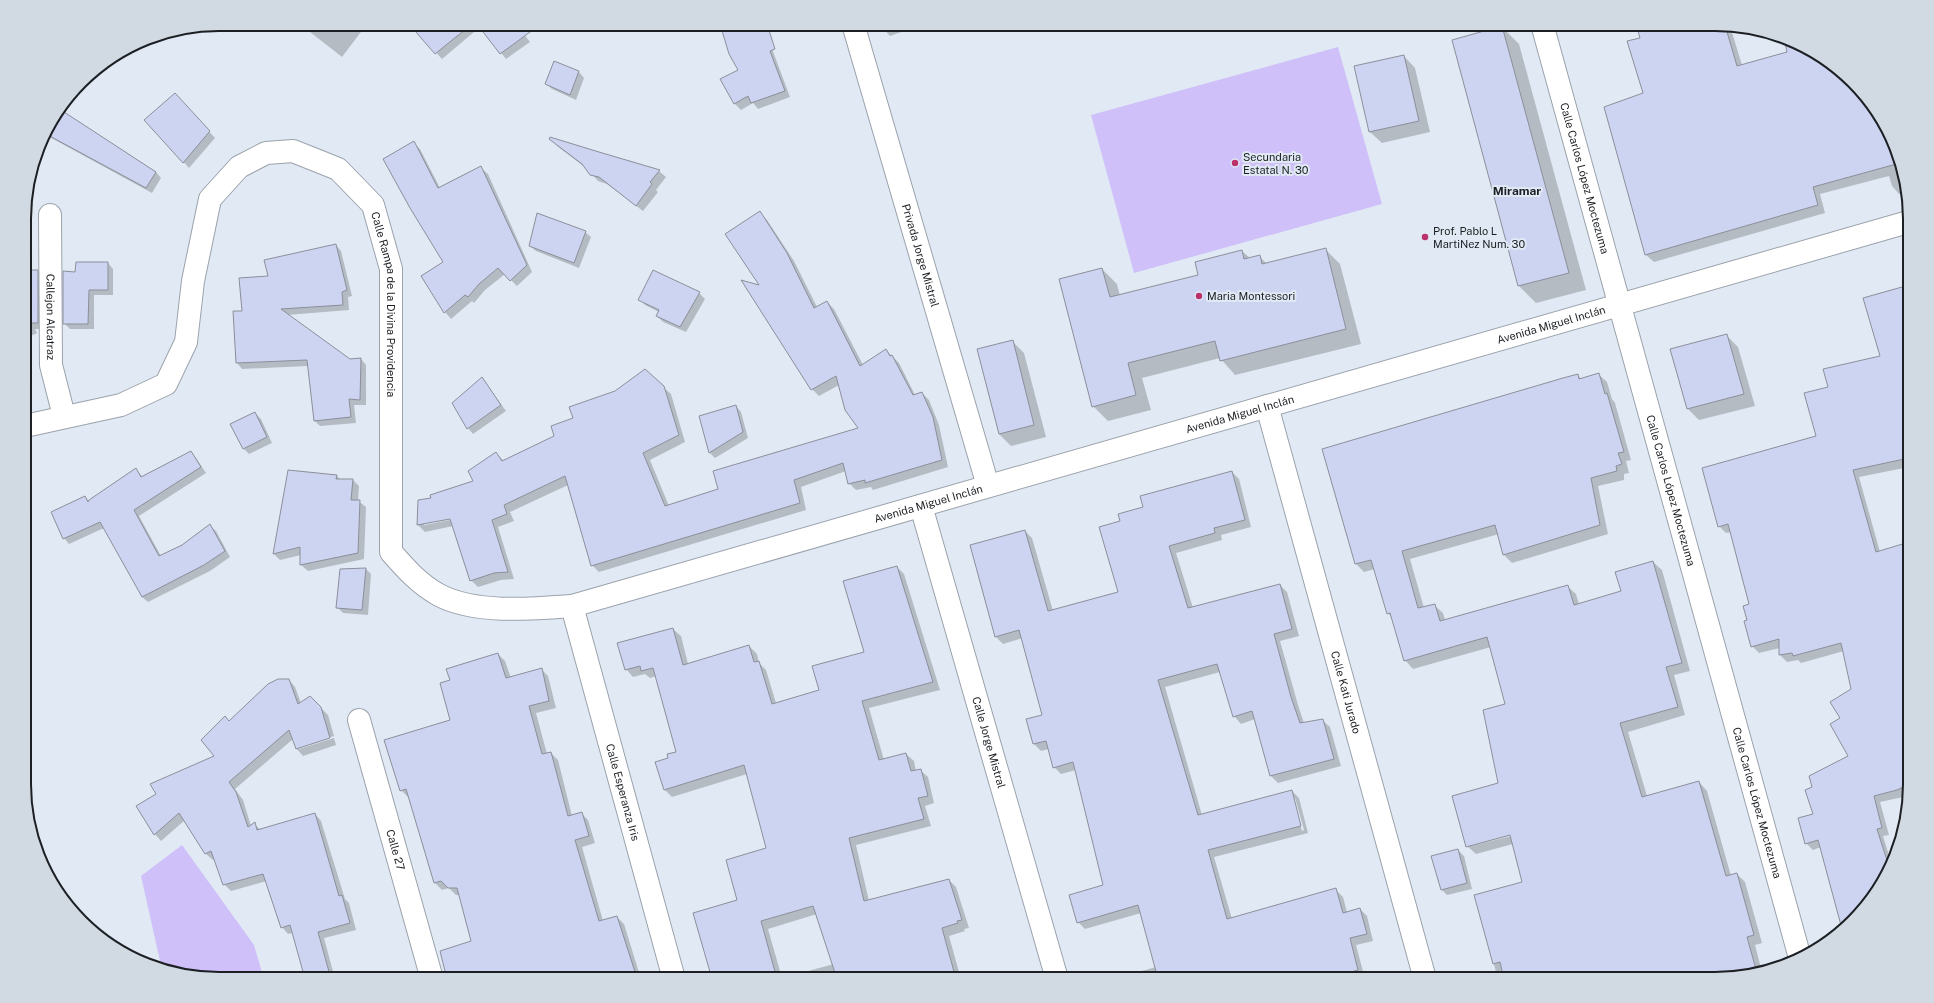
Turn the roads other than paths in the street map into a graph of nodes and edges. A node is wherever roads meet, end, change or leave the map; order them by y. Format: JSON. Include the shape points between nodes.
{"nodes":[{"id":1,"x":855,"y":31,"type":"edge"},
{"id":2,"x":1544,"y":31,"type":"edge"},
{"id":3,"x":50,"y":215,"type":"dead end"},
{"id":4,"x":1903,"y":223,"type":"edge"},
{"id":5,"x":1620,"y":305,"type":"junction"},
{"id":6,"x":1267,"y":406,"type":"junction"},
{"id":7,"x":64,"y":416,"type":"junction"},
{"id":8,"x":31,"y":424,"type":"edge"},
{"id":9,"x":988,"y":486,"type":"junction"},
{"id":10,"x":921,"y":506,"type":"junction"},
{"id":11,"x":572,"y":606,"type":"junction"},
{"id":12,"x":358,"y":720,"type":"dead end"},
{"id":13,"x":1799,"y":953,"type":"edge"},
{"id":14,"x":430,"y":972,"type":"edge"},
{"id":15,"x":672,"y":972,"type":"edge"},
{"id":16,"x":1055,"y":972,"type":"edge"},
{"id":17,"x":1423,"y":972,"type":"edge"}],
"edges":[{"from":1,"to":9,"type":"street","name":"Privada Jorge Mistral"},
{"from":2,"to":5,"type":"street","name":"Calle Carlos López Moctezuma"},
{"from":3,"to":7,"type":"street","name":"Callejon Alcatraz","via":[[51,365]]},
{"from":4,"to":5,"type":"street","name":"Avenida Miguel Inclán"},
{"from":5,"to":6,"type":"street","name":"Avenida Miguel Inclán"},
{"from":5,"to":13,"type":"street","name":"Calle Carlos López Moctezuma"},
{"from":6,"to":9,"type":"street","name":"Avenida Miguel Inclán"},
{"from":6,"to":17,"type":"street","name":"Calle Kati Jurado"},
{"from":7,"to":8,"type":"street","name":"Calle Rampa de la Divina Providencia"},
{"from":7,"to":11,"type":"street","name":"Calle Rampa de la Divina Providencia","via":[[121,405],[166,384],[186,342],[193,281],[210,199],[239,167],[266,153],[293,151],[338,169],[373,205],[391,269],[391,552],[410,574],[439,595],[468,604],[514,610]]},
{"from":9,"to":10,"type":"street","name":"Avenida Miguel Inclán"},
{"from":10,"to":11,"type":"street","name":"Avenida Miguel Inclán"},
{"from":10,"to":16,"type":"street","name":"Calle Jorge Mistral"},
{"from":11,"to":15,"type":"street","name":"Calle Esperanza Iris"},
{"from":12,"to":14,"type":"street","name":"Calle 27"}]}
